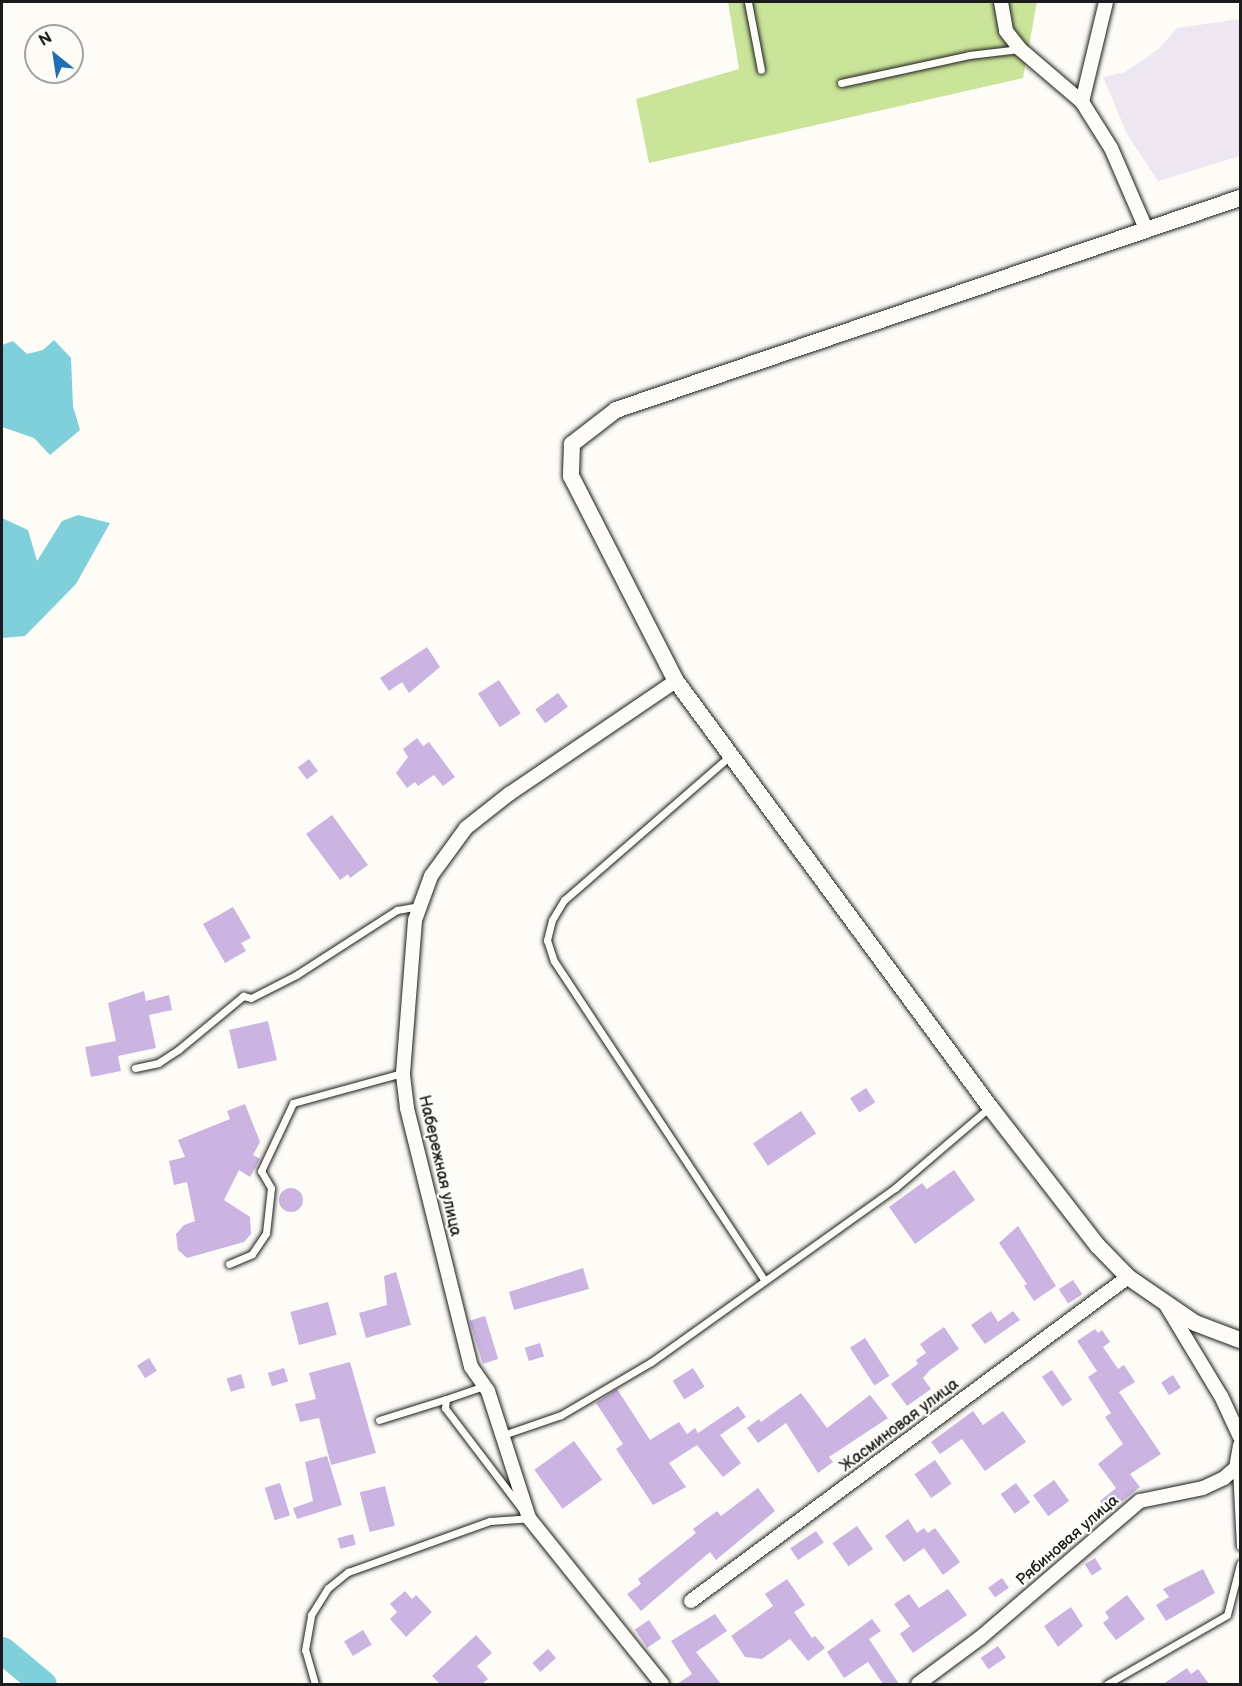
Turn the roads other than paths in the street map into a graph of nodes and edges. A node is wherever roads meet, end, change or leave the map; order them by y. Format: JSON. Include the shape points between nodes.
{"nodes":[{"id":1,"x":748,"y":2,"type":"edge"},
{"id":2,"x":1001,"y":2,"type":"edge"},
{"id":3,"x":1106,"y":2,"type":"edge"},
{"id":4,"x":1020,"y":50,"type":"junction"},
{"id":5,"x":761,"y":70,"type":"dead end"},
{"id":6,"x":841,"y":83,"type":"dead end"},
{"id":7,"x":1082,"y":102,"type":"junction"},
{"id":8,"x":1240,"y":198,"type":"edge"},
{"id":9,"x":1146,"y":229,"type":"junction"},
{"id":10,"x":676,"y":681,"type":"junction"},
{"id":11,"x":730,"y":755,"type":"junction"},
{"id":12,"x":420,"y":906,"type":"junction"},
{"id":13,"x":135,"y":1068,"type":"dead end"},
{"id":14,"x":403,"y":1073,"type":"junction"},
{"id":15,"x":990,"y":1107,"type":"junction"},
{"id":16,"x":230,"y":1264,"type":"dead end"},
{"id":17,"x":1128,"y":1277,"type":"junction"},
{"id":18,"x":764,"y":1279,"type":"junction"},
{"id":19,"x":1166,"y":1305,"type":"junction"},
{"id":20,"x":1240,"y":1340,"type":"edge"},
{"id":21,"x":484,"y":1386,"type":"junction"},
{"id":22,"x":446,"y":1399,"type":"junction"},
{"id":23,"x":379,"y":1420,"type":"dead end"},
{"id":24,"x":503,"y":1435,"type":"junction"},
{"id":25,"x":1240,"y":1437,"type":"edge"},
{"id":26,"x":1240,"y":1445,"type":"edge"},
{"id":27,"x":1236,"y":1468,"type":"junction"},
{"id":28,"x":529,"y":1518,"type":"junction"},
{"id":29,"x":1240,"y":1546,"type":"edge"},
{"id":30,"x":1240,"y":1564,"type":"edge"},
{"id":31,"x":691,"y":1601,"type":"dead end"},
{"id":32,"x":315,"y":1684,"type":"edge"},
{"id":33,"x":662,"y":1684,"type":"edge"},
{"id":34,"x":918,"y":1684,"type":"edge"},
{"id":35,"x":1107,"y":1684,"type":"edge"}],
"edges":[{"from":1,"to":5,"type":"lane"},
{"from":2,"to":4,"type":"street","via":[[1006,31]]},
{"from":3,"to":7,"type":"street"},
{"from":4,"to":6,"type":"lane","via":[[969,55]]},
{"from":4,"to":7,"type":"street"},
{"from":7,"to":9,"type":"street","via":[[1111,148]]},
{"from":8,"to":9,"type":"street"},
{"from":9,"to":10,"type":"street","via":[[616,410],[572,444],[571,476]]},
{"from":10,"to":11,"type":"street"},
{"from":10,"to":12,"type":"street","name":"Набережная улица","via":[[509,794],[466,828],[431,876]]},
{"from":11,"to":15,"type":"street"},
{"from":11,"to":18,"type":"lane","via":[[564,900],[552,920],[547,940],[554,961]]},
{"from":12,"to":13,"type":"lane","via":[[397,910],[296,975],[251,998],[243,996],[158,1064]]},
{"from":12,"to":14,"type":"street","name":"Набережная улица","via":[[415,920]]},
{"from":14,"to":16,"type":"lane","via":[[293,1103],[261,1171],[271,1188],[266,1233],[252,1254]]},
{"from":14,"to":21,"type":"street","name":"Набережная улица","via":[[407,1108],[454,1307],[471,1367]]},
{"from":15,"to":17,"type":"street","via":[[1098,1246]]},
{"from":15,"to":18,"type":"lane","via":[[895,1188]]},
{"from":17,"to":19,"type":"street"},
{"from":17,"to":31,"type":"street","name":"Жасминовая улица"},
{"from":18,"to":24,"type":"lane","via":[[651,1362],[561,1415]]},
{"from":19,"to":20,"type":"street","via":[[1195,1323]]},
{"from":19,"to":25,"type":"street","via":[[1221,1396]]},
{"from":21,"to":22,"type":"lane"},
{"from":21,"to":24,"type":"street","name":"Набережная улица"},
{"from":22,"to":23,"type":"lane"},
{"from":22,"to":28,"type":"lane","via":[[445,1408],[451,1419]]},
{"from":24,"to":28,"type":"street","name":"Набережная улица"},
{"from":26,"to":27,"type":"street"},
{"from":27,"to":29,"type":"lane"},
{"from":27,"to":34,"type":"street","name":"Рябиновая улица","via":[[1203,1488],[1140,1501],[980,1638]]},
{"from":28,"to":32,"type":"lane","via":[[490,1521],[348,1572],[328,1588],[311,1615],[305,1650]]},
{"from":28,"to":33,"type":"street","name":"Набережная улица"},
{"from":30,"to":35,"type":"lane","via":[[1227,1615]]}]}
